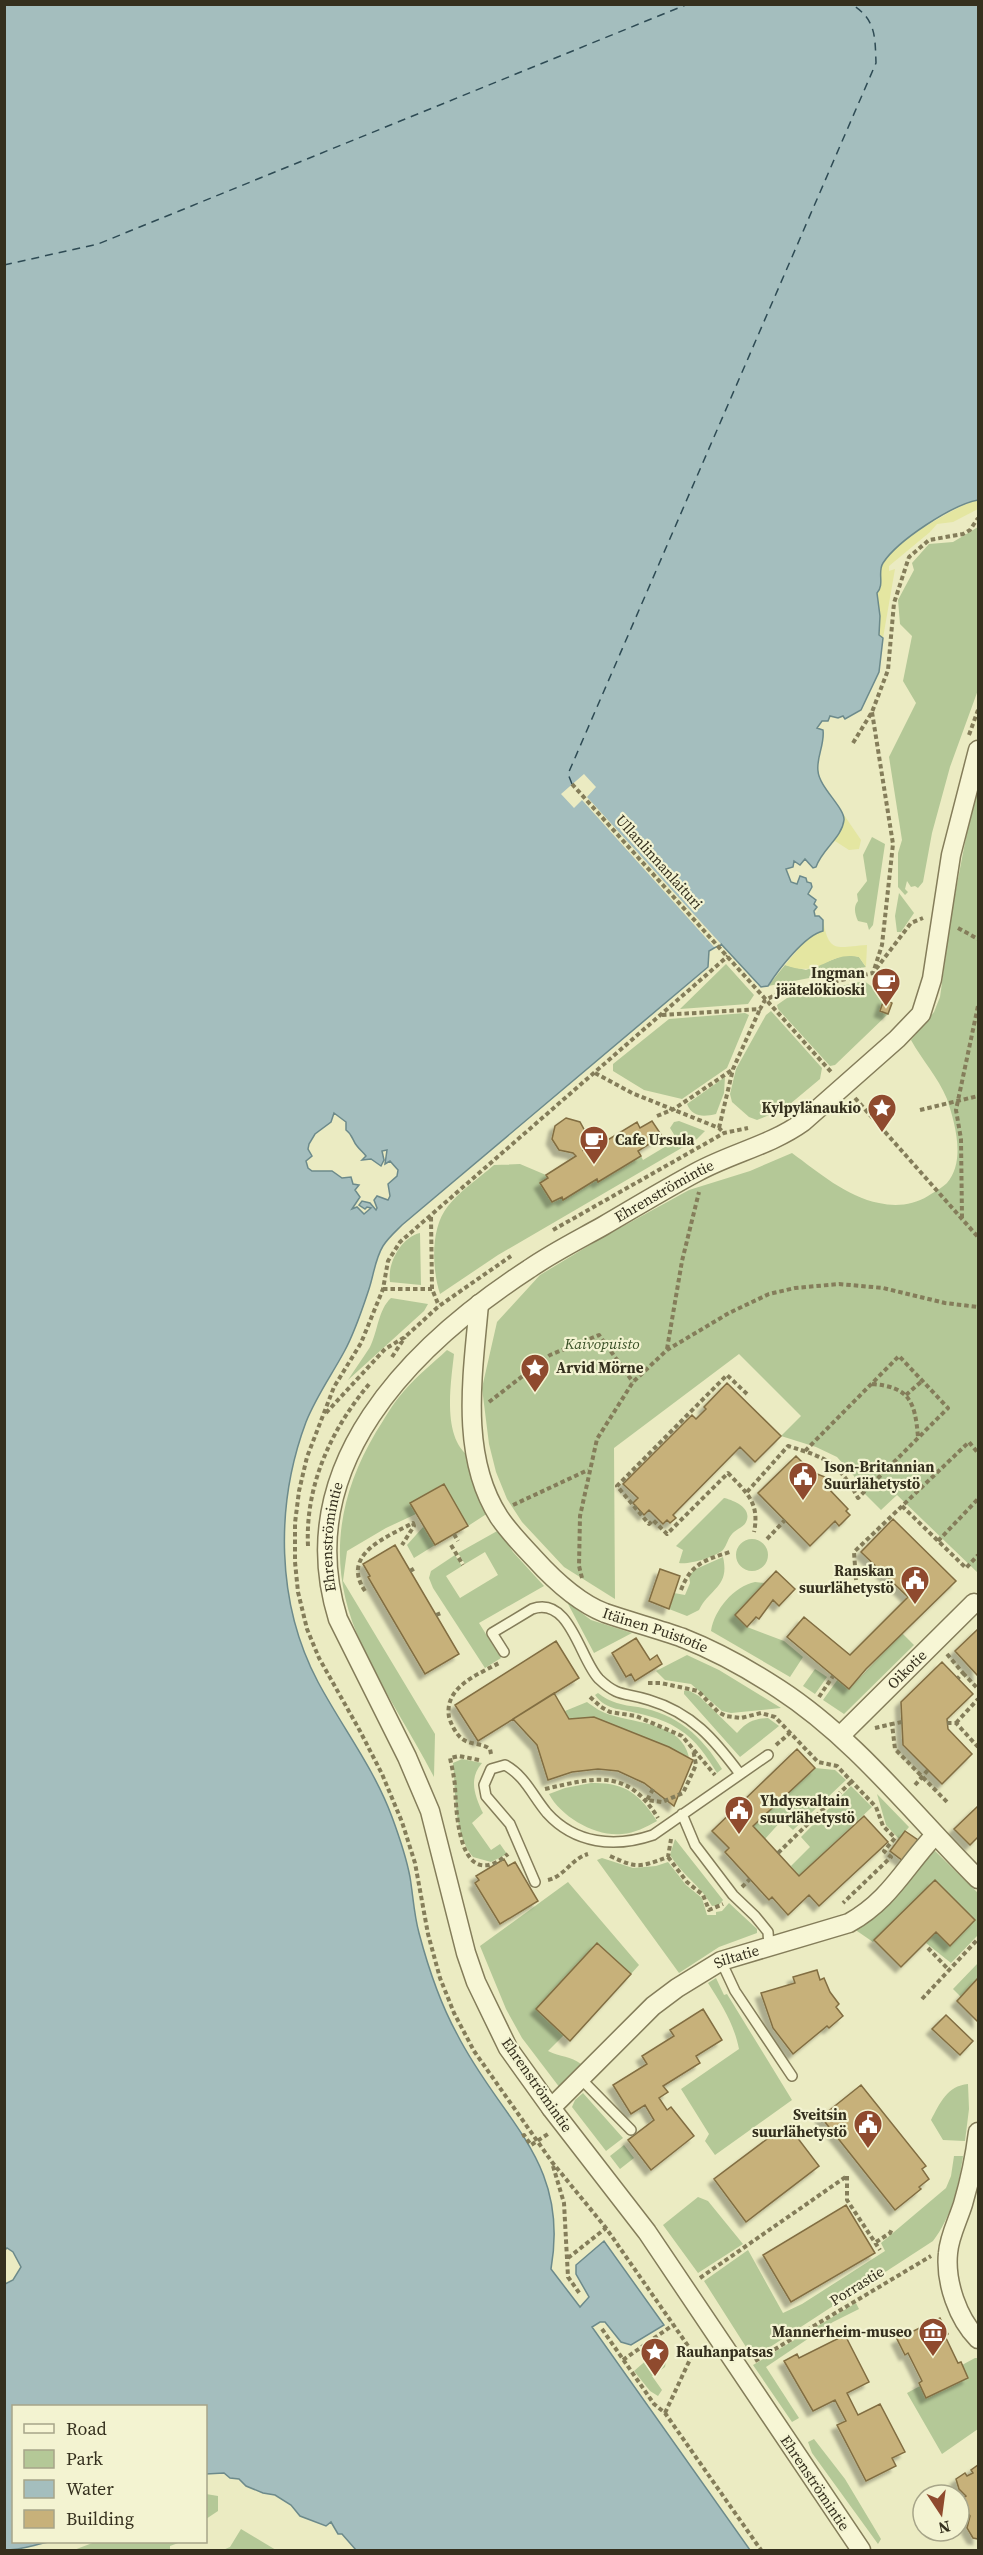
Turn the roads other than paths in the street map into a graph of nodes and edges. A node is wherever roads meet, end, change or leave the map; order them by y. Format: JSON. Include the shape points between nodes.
{"nodes":[{"id":1,"x":973,"y":744,"type":"edge"},
{"id":2,"x":479,"y":1304,"type":"junction"},
{"id":3,"x":974,"y":1603,"type":"dead end"},
{"id":4,"x":505,"y":1655,"type":"road end"},
{"id":5,"x":841,"y":1735,"type":"junction"},
{"id":6,"x":768,"y":1755,"type":"dead end"},
{"id":7,"x":740,"y":1774,"type":"junction"},
{"id":8,"x":682,"y":1814,"type":"junction"},
{"id":9,"x":934,"y":1835,"type":"junction"},
{"id":10,"x":978,"y":1880,"type":"edge"},
{"id":11,"x":539,"y":1882,"type":"road end"},
{"id":12,"x":769,"y":1946,"type":"junction"},
{"id":13,"x":721,"y":1961,"type":"junction"},
{"id":14,"x":792,"y":2076,"type":"dead end"},
{"id":15,"x":581,"y":2079,"type":"junction"},
{"id":16,"x":551,"y":2108,"type":"junction"},
{"id":17,"x":631,"y":2130,"type":"dead end"},
{"id":18,"x":978,"y":2132,"type":"edge"},
{"id":19,"x":978,"y":2339,"type":"edge"},
{"id":20,"x":861,"y":2550,"type":"edge"}],
"edges":[{"from":1,"to":2,"type":"street","name":"Ehrenströmintie","via":[[932,979],[926,1002],[913,1024],[839,1080],[786,1134],[696,1172],[531,1268]]},
{"from":2,"to":5,"type":"street","name":"Itäinen Puistotie","via":[[473,1436],[488,1495],[513,1537],[555,1579],[587,1603],[604,1613],[685,1639],[728,1661],[779,1689]]},
{"from":2,"to":16,"type":"street","name":"Ehrenströmintie","via":[[403,1374],[363,1428],[333,1499],[328,1568],[333,1602],[345,1635],[408,1757],[430,1811],[476,1982],[508,2048]]},
{"from":3,"to":5,"type":"street","name":"Oikotie"},
{"from":4,"to":7,"type":"lane","via":[[492,1633],[532,1609],[550,1608],[565,1619],[597,1677],[615,1693],[649,1700],[686,1715],[714,1738]]},
{"from":5,"to":9,"type":"street","name":"Itäinen Puistotie"},
{"from":6,"to":7,"type":"lane"},
{"from":7,"to":8,"type":"lane"},
{"from":8,"to":11,"type":"lane","via":[[653,1835],[640,1839],[593,1841],[561,1826],[519,1772],[505,1765],[491,1769],[484,1785],[486,1796],[510,1824]]},
{"from":8,"to":12,"type":"lane","via":[[695,1845],[733,1895],[768,1932]]},
{"from":9,"to":10,"type":"street","name":"Itäinen Puistotie"},
{"from":9,"to":12,"type":"street","name":"Siltatie","via":[[885,1897],[868,1912],[849,1923]]},
{"from":12,"to":13,"type":"street","name":"Siltatie"},
{"from":13,"to":14,"type":"lane","via":[[735,1992]]},
{"from":13,"to":15,"type":"street","name":"Siltatie","via":[[653,2006]]},
{"from":15,"to":16,"type":"street","name":"Siltatie"},
{"from":15,"to":17,"type":"lane"},
{"from":16,"to":20,"type":"street","name":"Ehrenströmintie","via":[[647,2232]]},
{"from":18,"to":19,"type":"street","via":[[973,2167],[948,2251],[956,2302]]}]}
